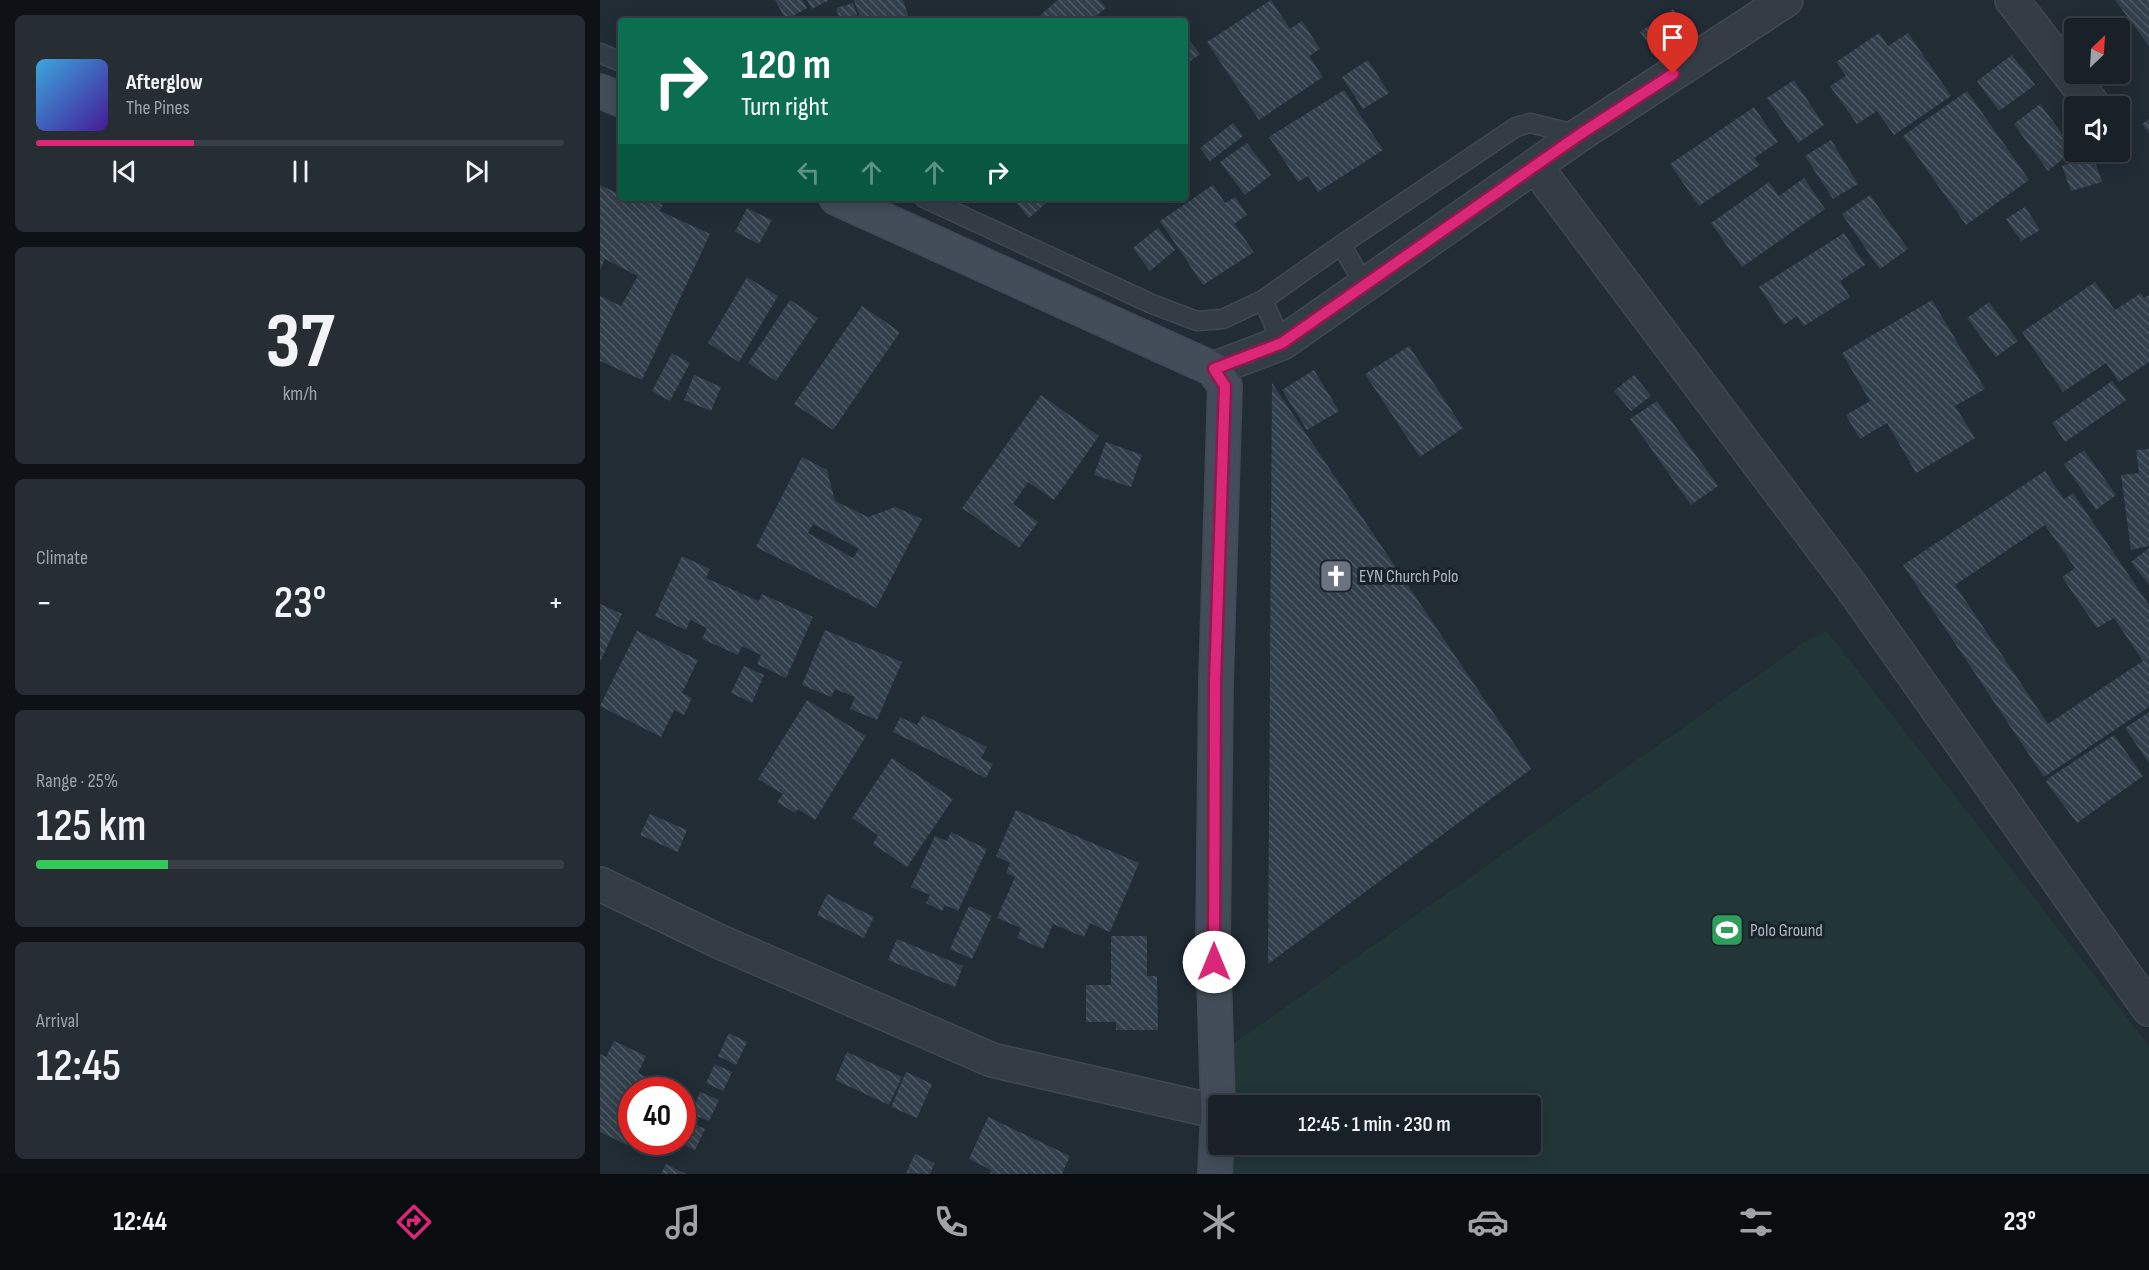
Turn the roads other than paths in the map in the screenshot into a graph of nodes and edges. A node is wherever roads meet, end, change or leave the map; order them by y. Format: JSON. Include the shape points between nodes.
{"nodes":[{"id":1,"x":1786,"y":0,"type":"edge"},
{"id":2,"x":2012,"y":0,"type":"edge"},
{"id":3,"x":600,"y":52,"type":"edge"},
{"id":4,"x":618,"y":61,"type":"edge"},
{"id":5,"x":600,"y":91,"type":"edge"},
{"id":6,"x":2086,"y":96,"type":"edge"},
{"id":7,"x":618,"y":99,"type":"edge"},
{"id":8,"x":1579,"y":135,"type":"junction"},
{"id":9,"x":1536,"y":167,"type":"junction"},
{"id":10,"x":843,"y":201,"type":"edge"},
{"id":11,"x":930,"y":201,"type":"edge"},
{"id":12,"x":941,"y":206,"type":"junction"},
{"id":13,"x":924,"y":238,"type":"junction"},
{"id":14,"x":1341,"y":245,"type":"junction"},
{"id":15,"x":1365,"y":285,"type":"junction"},
{"id":16,"x":1263,"y":300,"type":"junction"},
{"id":17,"x":1282,"y":343,"type":"junction"},
{"id":18,"x":1214,"y":369,"type":"junction"},
{"id":19,"x":600,"y":884,"type":"edge"},
{"id":20,"x":2149,"y":1009,"type":"edge"},
{"id":21,"x":1218,"y":1095,"type":"edge"},
{"id":22,"x":1208,"y":1110,"type":"edge"}],
"edges":[{"from":1,"to":8,"type":"street"},
{"from":2,"to":6,"type":"street"},
{"from":3,"to":4,"type":"lane"},
{"from":5,"to":7,"type":"street"},
{"from":8,"to":9,"type":"street"},
{"from":8,"to":14,"type":"lane","via":[[1530,123],[1516,127]]},
{"from":9,"to":15,"type":"street"},
{"from":9,"to":20,"type":"street","via":[[1851,586]]},
{"from":10,"to":13,"type":"street"},
{"from":11,"to":12,"type":"lane"},
{"from":12,"to":13,"type":"lane"},
{"from":12,"to":16,"type":"lane","via":[[1197,321],[1223,319]]},
{"from":13,"to":18,"type":"street"},
{"from":14,"to":15,"type":"lane"},
{"from":14,"to":16,"type":"lane"},
{"from":15,"to":17,"type":"street"},
{"from":16,"to":17,"type":"lane"},
{"from":17,"to":18,"type":"street"},
{"from":18,"to":21,"type":"street","via":[[1225,386],[1215,682],[1213,942]]},
{"from":19,"to":22,"type":"street","via":[[718,941],[992,1060]]}]}
